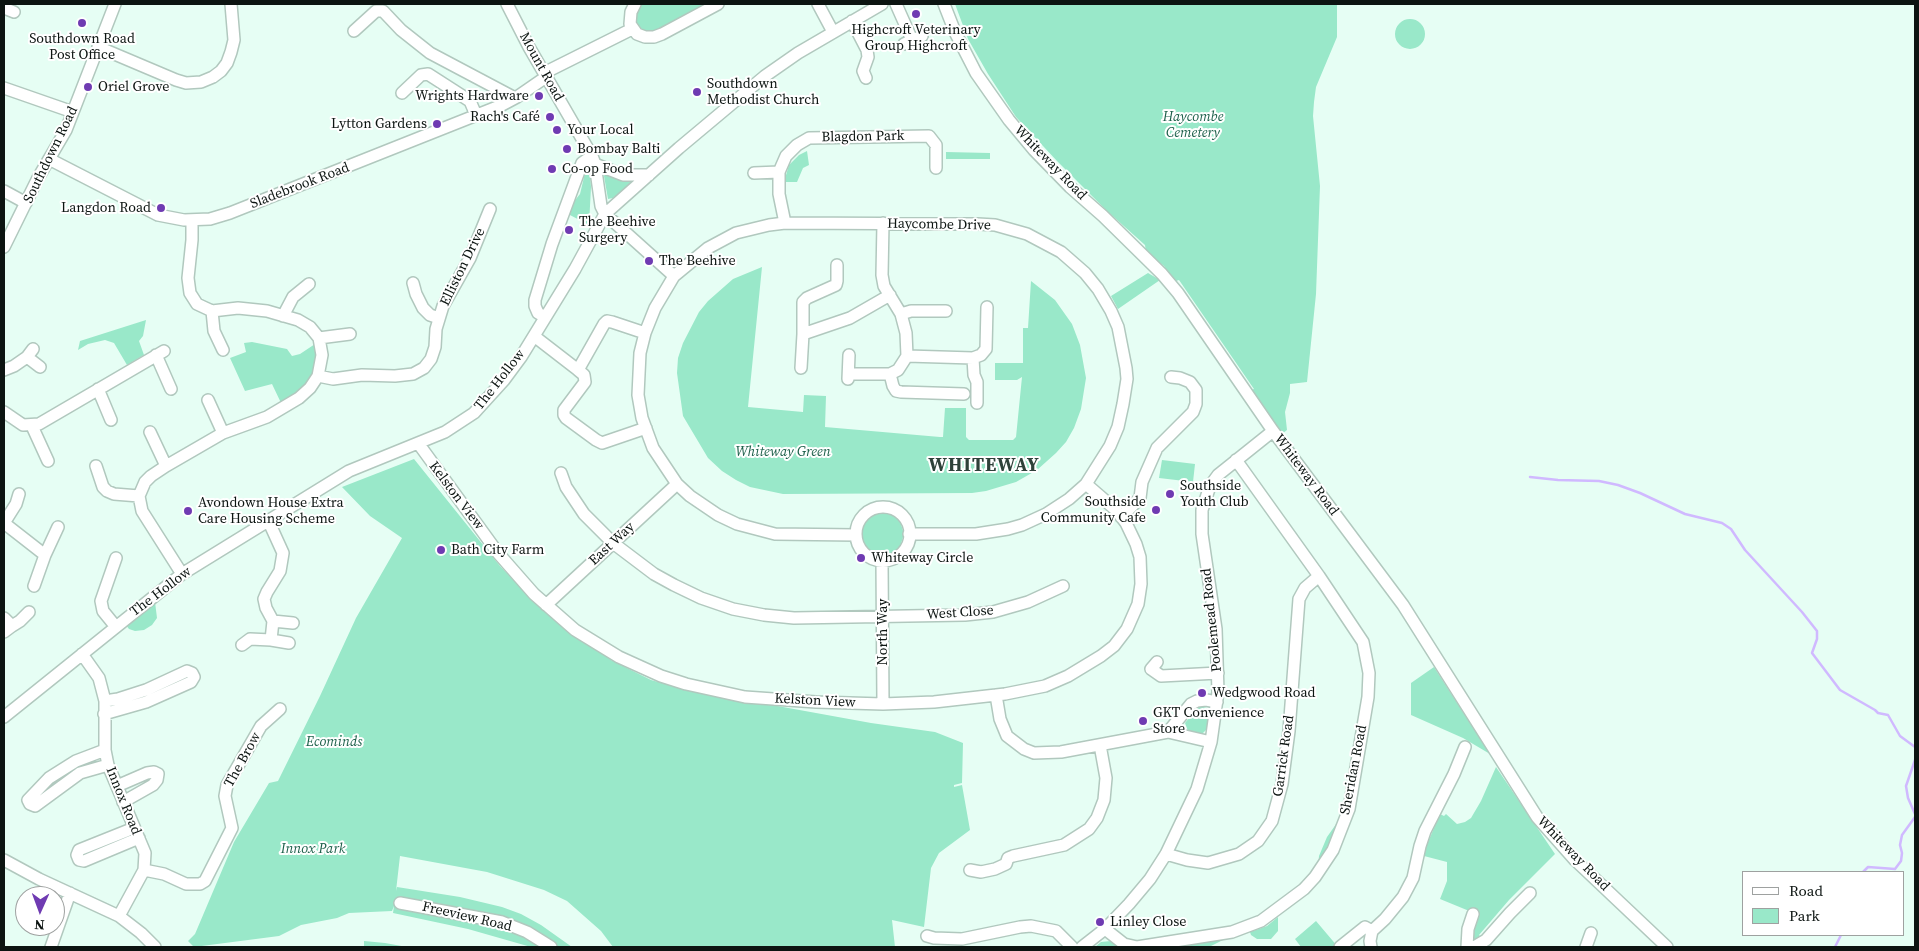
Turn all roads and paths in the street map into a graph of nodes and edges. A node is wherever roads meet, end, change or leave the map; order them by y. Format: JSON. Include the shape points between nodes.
{"nodes":[{"id":1,"x":115,"y":4,"type":"edge"},
{"id":2,"x":231,"y":4,"type":"edge"},
{"id":3,"x":507,"y":4,"type":"edge"},
{"id":4,"x":635,"y":4,"type":"edge"},
{"id":5,"x":718,"y":4,"type":"edge"},
{"id":6,"x":818,"y":4,"type":"edge"},
{"id":7,"x":882,"y":4,"type":"edge"},
{"id":8,"x":896,"y":4,"type":"edge"},
{"id":9,"x":944,"y":4,"type":"edge"},
{"id":10,"x":852,"y":21,"type":"junction"},
{"id":11,"x":632,"y":29,"type":"junction"},
{"id":12,"x":354,"y":31,"type":"dead end"},
{"id":13,"x":834,"y":32,"type":"junction"},
{"id":14,"x":913,"y":40,"type":"dead end"},
{"id":15,"x":98,"y":47,"type":"junction"},
{"id":16,"x":545,"y":75,"type":"junction"},
{"id":17,"x":866,"y":78,"type":"dead end"},
{"id":18,"x":4,"y":88,"type":"edge"},
{"id":19,"x":402,"y":93,"type":"dead end"},
{"id":20,"x":515,"y":98,"type":"junction"},
{"id":21,"x":73,"y":112,"type":"junction"},
{"id":22,"x":476,"y":115,"type":"junction"},
{"id":23,"x":49,"y":160,"type":"junction"},
{"id":24,"x":594,"y":160,"type":"junction"},
{"id":25,"x":936,"y":168,"type":"dead end"},
{"id":26,"x":779,"y":172,"type":"junction"},
{"id":27,"x":754,"y":173,"type":"dead end"},
{"id":28,"x":649,"y":175,"type":"junction"},
{"id":29,"x":4,"y":191,"type":"edge"},
{"id":30,"x":26,"y":203,"type":"junction"},
{"id":31,"x":605,"y":214,"type":"junction"},
{"id":32,"x":492,"y":215,"type":"dead end"},
{"id":33,"x":192,"y":220,"type":"junction"},
{"id":34,"x":785,"y":223,"type":"junction"},
{"id":35,"x":883,"y":224,"type":"junction"},
{"id":36,"x":4,"y":248,"type":"edge"},
{"id":37,"x":837,"y":265,"type":"dead end"},
{"id":38,"x":674,"y":276,"type":"junction"},
{"id":39,"x":413,"y":283,"type":"dead end"},
{"id":40,"x":309,"y":284,"type":"dead end"},
{"id":41,"x":890,"y":295,"type":"junction"},
{"id":42,"x":940,"y":308,"type":"dead end"},
{"id":43,"x":987,"y":308,"type":"dead end"},
{"id":44,"x":212,"y":311,"type":"junction"},
{"id":45,"x":901,"y":314,"type":"junction"},
{"id":46,"x":283,"y":316,"type":"junction"},
{"id":47,"x":545,"y":317,"type":"junction"},
{"id":48,"x":439,"y":318,"type":"junction"},
{"id":49,"x":645,"y":333,"type":"junction"},
{"id":50,"x":350,"y":334,"type":"dead end"},
{"id":51,"x":803,"y":334,"type":"junction"},
{"id":52,"x":534,"y":336,"type":"junction"},
{"id":53,"x":319,"y":338,"type":"junction"},
{"id":54,"x":223,"y":350,"type":"dead end"},
{"id":55,"x":849,"y":355,"type":"dead end"},
{"id":56,"x":907,"y":356,"type":"junction"},
{"id":57,"x":973,"y":358,"type":"junction"},
{"id":58,"x":798,"y":362,"type":"dead end"},
{"id":59,"x":40,"y":367,"type":"dead end"},
{"id":60,"x":4,"y":370,"type":"edge"},
{"id":61,"x":578,"y":370,"type":"junction"},
{"id":62,"x":890,"y":374,"type":"junction"},
{"id":63,"x":318,"y":376,"type":"junction"},
{"id":64,"x":1171,"y":377,"type":"dead end"},
{"id":65,"x":171,"y":388,"type":"dead end"},
{"id":66,"x":98,"y":389,"type":"junction"},
{"id":67,"x":964,"y":394,"type":"dead end"},
{"id":68,"x":208,"y":400,"type":"dead end"},
{"id":69,"x":977,"y":403,"type":"dead end"},
{"id":70,"x":4,"y":412,"type":"edge"},
{"id":71,"x":112,"y":420,"type":"dead end"},
{"id":72,"x":32,"y":426,"type":"junction"},
{"id":73,"x":646,"y":428,"type":"junction"},
{"id":74,"x":150,"y":432,"type":"dead end"},
{"id":75,"x":1274,"y":432,"type":"junction"},
{"id":76,"x":223,"y":433,"type":"junction"},
{"id":77,"x":418,"y":443,"type":"junction"},
{"id":78,"x":1236,"y":460,"type":"junction"},
{"id":79,"x":48,"y":461,"type":"dead end"},
{"id":80,"x":96,"y":466,"type":"dead end"},
{"id":81,"x":166,"y":466,"type":"junction"},
{"id":82,"x":561,"y":473,"type":"dead end"},
{"id":83,"x":677,"y":484,"type":"junction"},
{"id":84,"x":1086,"y":484,"type":"junction"},
{"id":85,"x":19,"y":494,"type":"dead end"},
{"id":86,"x":139,"y":496,"type":"junction"},
{"id":87,"x":1122,"y":517,"type":"junction"},
{"id":88,"x":268,"y":520,"type":"junction"},
{"id":89,"x":4,"y":523,"type":"edge"},
{"id":90,"x":58,"y":527,"type":"dead end"},
{"id":91,"x":910,"y":534,"type":"junction"},
{"id":92,"x":856,"y":535,"type":"junction"},
{"id":93,"x":612,"y":543,"type":"junction"},
{"id":94,"x":45,"y":555,"type":"junction"},
{"id":95,"x":116,"y":558,"type":"dead end"},
{"id":96,"x":882,"y":561,"type":"junction"},
{"id":97,"x":182,"y":574,"type":"junction"},
{"id":98,"x":1319,"y":576,"type":"junction"},
{"id":99,"x":34,"y":586,"type":"dead end"},
{"id":100,"x":1063,"y":586,"type":"dead end"},
{"id":101,"x":546,"y":605,"type":"junction"},
{"id":102,"x":29,"y":612,"type":"dead end"},
{"id":103,"x":882,"y":617,"type":"junction"},
{"id":104,"x":273,"y":621,"type":"junction"},
{"id":105,"x":293,"y":623,"type":"dead end"},
{"id":106,"x":7,"y":625,"type":"edge"},
{"id":107,"x":116,"y":627,"type":"junction"},
{"id":108,"x":270,"y":640,"type":"junction"},
{"id":109,"x":289,"y":643,"type":"dead end"},
{"id":110,"x":242,"y":645,"type":"dead end"},
{"id":111,"x":82,"y":654,"type":"junction"},
{"id":112,"x":1157,"y":662,"type":"dead end"},
{"id":113,"x":1218,"y":674,"type":"junction"},
{"id":114,"x":996,"y":695,"type":"junction"},
{"id":115,"x":105,"y":701,"type":"junction"},
{"id":116,"x":1217,"y":702,"type":"junction"},
{"id":117,"x":883,"y":704,"type":"junction"},
{"id":118,"x":280,"y":709,"type":"dead end"},
{"id":119,"x":104,"y":714,"type":"junction"},
{"id":120,"x":4,"y":717,"type":"edge"},
{"id":121,"x":1168,"y":732,"type":"junction"},
{"id":122,"x":1211,"y":742,"type":"junction"},
{"id":123,"x":1100,"y":745,"type":"junction"},
{"id":124,"x":1465,"y":747,"type":"dead end"},
{"id":125,"x":105,"y":750,"type":"junction"},
{"id":126,"x":108,"y":765,"type":"junction"},
{"id":127,"x":117,"y":786,"type":"junction"},
{"id":128,"x":123,"y":802,"type":"junction"},
{"id":129,"x":1166,"y":854,"type":"junction"},
{"id":130,"x":4,"y":860,"type":"edge"},
{"id":131,"x":144,"y":870,"type":"junction"},
{"id":132,"x":970,"y":870,"type":"dead end"},
{"id":133,"x":70,"y":893,"type":"junction"},
{"id":134,"x":1530,"y":893,"type":"dead end"},
{"id":135,"x":404,"y":907,"type":"dead end"},
{"id":136,"x":1473,"y":914,"type":"dead end"},
{"id":137,"x":119,"y":916,"type":"junction"},
{"id":138,"x":1104,"y":928,"type":"junction"},
{"id":139,"x":1372,"y":931,"type":"junction"},
{"id":140,"x":1591,"y":933,"type":"dead end"},
{"id":141,"x":931,"y":940,"type":"dead end"},
{"id":142,"x":51,"y":947,"type":"edge"},
{"id":143,"x":155,"y":947,"type":"edge"},
{"id":144,"x":551,"y":947,"type":"edge"},
{"id":145,"x":1072,"y":947,"type":"edge"},
{"id":146,"x":1082,"y":947,"type":"edge"},
{"id":147,"x":1340,"y":947,"type":"edge"},
{"id":148,"x":1371,"y":947,"type":"edge"},
{"id":149,"x":1467,"y":947,"type":"edge"},
{"id":150,"x":1474,"y":947,"type":"edge"},
{"id":151,"x":1586,"y":947,"type":"edge"},
{"id":152,"x":1667,"y":947,"type":"edge"}],
"edges":[{"from":1,"to":15,"type":"street","name":"Southdown Road"},
{"from":2,"to":15,"type":"street","via":[[234,40],[227,63],[213,77],[201,82],[176,80]]},
{"from":3,"to":16,"type":"street","name":"Mount Road"},
{"from":4,"to":11,"type":"street","via":[[630,19]]},
{"from":5,"to":11,"type":"street","via":[[654,37],[645,37]]},
{"from":6,"to":13,"type":"street"},
{"from":7,"to":10,"type":"street","name":"The Hollow"},
{"from":8,"to":14,"type":"street"},
{"from":9,"to":75,"type":"street","name":"Whiteway Road","via":[[954,32],[976,73],[1008,120],[1070,187],[1162,274]]},
{"from":10,"to":13,"type":"street","name":"The Hollow"},
{"from":10,"to":17,"type":"street","via":[[867,50],[863,71]]},
{"from":11,"to":16,"type":"street","name":"Sladebrook Road"},
{"from":12,"to":20,"type":"street","via":[[376,11],[383,11],[430,53]]},
{"from":13,"to":28,"type":"street","name":"The Hollow","via":[[766,76]]},
{"from":15,"to":21,"type":"street","name":"Southdown Road"},
{"from":16,"to":20,"type":"street","name":"Sladebrook Road"},
{"from":16,"to":24,"type":"street","name":"Mount Road"},
{"from":18,"to":21,"type":"street"},
{"from":19,"to":22,"type":"street","via":[[421,75],[428,74],[470,102]]},
{"from":20,"to":22,"type":"street","name":"Sladebrook Road"},
{"from":21,"to":23,"type":"street","name":"Southdown Road"},
{"from":22,"to":33,"type":"street","name":"Sladebrook Road","via":[[230,213]]},
{"from":23,"to":30,"type":"street","name":"Southdown Road"},
{"from":23,"to":33,"type":"street","name":"Sladebrook Road","via":[[147,210]]},
{"from":24,"to":28,"type":"street","via":[[622,175]]},
{"from":24,"to":31,"type":"street","name":"Mount Road"},
{"from":24,"to":47,"type":"street","via":[[582,163],[552,244],[535,306]]},
{"from":25,"to":26,"type":"street","name":"Blagdon Park","via":[[936,146],[929,136],[809,138],[786,156]]},
{"from":26,"to":27,"type":"street"},
{"from":26,"to":34,"type":"street","via":[[779,194]]},
{"from":28,"to":31,"type":"street","name":"The Hollow"},
{"from":29,"to":30,"type":"street"},
{"from":30,"to":36,"type":"street","name":"Southdown Road"},
{"from":31,"to":38,"type":"street"},
{"from":31,"to":47,"type":"street","name":"The Hollow","via":[[576,269]]},
{"from":32,"to":48,"type":"street","name":"Elliston Drive"},
{"from":33,"to":44,"type":"street","via":[[189,287],[197,304]]},
{"from":34,"to":35,"type":"street","name":"Haycombe Drive"},
{"from":34,"to":38,"type":"street","name":"Haycombe Drive","via":[[751,229],[722,239]]},
{"from":35,"to":41,"type":"street","via":[[882,275]]},
{"from":35,"to":84,"type":"street","name":"Haycombe Drive","via":[[978,224],[1009,228],[1061,252],[1098,289],[1118,328],[1127,379],[1118,427]]},
{"from":37,"to":51,"type":"street","via":[[836,285],[803,302]]},
{"from":38,"to":49,"type":"street","name":"Haycombe Drive"},
{"from":39,"to":48,"type":"street","name":"Elliston Drive","via":[[423,308]]},
{"from":40,"to":46,"type":"street","via":[[293,297]]},
{"from":41,"to":45,"type":"street"},
{"from":41,"to":51,"type":"street","via":[[850,318]]},
{"from":42,"to":45,"type":"street"},
{"from":43,"to":57,"type":"street","via":[[986,349]]},
{"from":44,"to":46,"type":"street","via":[[238,308]]},
{"from":44,"to":54,"type":"street","via":[[214,331]]},
{"from":45,"to":56,"type":"street"},
{"from":46,"to":53,"type":"street","via":[[310,327]]},
{"from":47,"to":52,"type":"street","name":"The Hollow"},
{"from":48,"to":63,"type":"street","name":"Elliston Drive","via":[[431,358],[424,368],[413,374],[333,379]]},
{"from":49,"to":61,"type":"street","via":[[607,321]]},
{"from":49,"to":73,"type":"street","name":"Haycombe Drive","via":[[640,353],[638,394]]},
{"from":50,"to":53,"type":"street"},
{"from":51,"to":58,"type":"street"},
{"from":52,"to":61,"type":"street"},
{"from":52,"to":77,"type":"street","name":"The Hollow","via":[[508,374],[474,413],[445,432]]},
{"from":53,"to":63,"type":"street","via":[[322,355]]},
{"from":55,"to":62,"type":"street","via":[[848,376]]},
{"from":56,"to":57,"type":"street"},
{"from":56,"to":62,"type":"street","via":[[898,370]]},
{"from":57,"to":69,"type":"street"},
{"from":59,"to":60,"type":"street","via":[[30,353]]},
{"from":61,"to":73,"type":"street","via":[[584,375],[585,382],[564,410],[566,418],[602,442]]},
{"from":62,"to":67,"type":"street","via":[[896,391]]},
{"from":63,"to":76,"type":"street","via":[[310,388],[284,407],[267,417]]},
{"from":64,"to":87,"type":"street","via":[[1190,382],[1196,390],[1196,404],[1193,412],[1157,448],[1142,482],[1140,498]]},
{"from":65,"to":66,"type":"street","via":[[160,353]]},
{"from":66,"to":71,"type":"street"},
{"from":66,"to":72,"type":"street","via":[[45,422]]},
{"from":68,"to":76,"type":"street"},
{"from":70,"to":72,"type":"street"},
{"from":72,"to":79,"type":"street"},
{"from":73,"to":83,"type":"street","name":"Haycombe Drive","via":[[653,448]]},
{"from":74,"to":81,"type":"street"},
{"from":75,"to":78,"type":"street","name":"Poolemead Road"},
{"from":75,"to":152,"type":"street","name":"Whiteway Road","via":[[1403,605],[1537,817],[1575,860]]},
{"from":76,"to":81,"type":"street"},
{"from":77,"to":88,"type":"street","name":"The Hollow","via":[[349,471]]},
{"from":77,"to":101,"type":"street","name":"Kelston View","via":[[498,553]]},
{"from":78,"to":98,"type":"street","name":"Sheridan Road"},
{"from":78,"to":113,"type":"street","name":"Poolemead Road","via":[[1210,486],[1202,510]]},
{"from":80,"to":86,"type":"street","via":[[107,491]]},
{"from":81,"to":86,"type":"street","via":[[145,482]]},
{"from":82,"to":93,"type":"street","name":"West Close","via":[[584,514]]},
{"from":83,"to":92,"type":"street","name":"Haycombe Drive","via":[[718,515],[755,530],[775,534]]},
{"from":83,"to":93,"type":"street","name":"East Way"},
{"from":84,"to":87,"type":"street","name":"Kelston View"},
{"from":84,"to":91,"type":"street","name":"Haycombe Drive","via":[[1046,514],[1008,529],[976,534]]},
{"from":85,"to":89,"type":"street"},
{"from":86,"to":97,"type":"street","via":[[145,518]]},
{"from":87,"to":114,"type":"street","name":"Kelston View","via":[[1140,557],[1141,584],[1133,618],[1122,637],[1101,656],[1068,676],[1045,686]]},
{"from":88,"to":97,"type":"street","name":"The Hollow"},
{"from":88,"to":104,"type":"street","via":[[283,553],[280,571],[264,599]]},
{"from":89,"to":94,"type":"street"},
{"from":90,"to":94,"type":"street"},
{"from":91,"to":92,"type":"street","via":[[902,516],[882,508],[869,511],[861,518]]},
{"from":91,"to":96,"type":"street","via":[[904,551]]},
{"from":92,"to":96,"type":"street","via":[[864,554]]},
{"from":93,"to":101,"type":"street","name":"East Way"},
{"from":93,"to":103,"type":"street","name":"West Close","via":[[674,585],[733,609],[794,618]]},
{"from":94,"to":99,"type":"street"},
{"from":95,"to":107,"type":"street","via":[[113,583],[101,601],[103,611]]},
{"from":96,"to":103,"type":"street","name":"North Way"},
{"from":97,"to":107,"type":"street","name":"The Hollow"},
{"from":98,"to":129,"type":"street","name":"Garrick Road","via":[[1305,588],[1299,599],[1289,731],[1282,784],[1272,821],[1258,841],[1239,854],[1208,862]]},
{"from":98,"to":138,"type":"street","name":"Sheridan Road","via":[[1363,642],[1369,673],[1364,725],[1349,809],[1333,850],[1304,889],[1278,911],[1247,927],[1190,940],[1137,947],[1124,944]]},
{"from":100,"to":103,"type":"street","name":"West Close","via":[[1028,602],[993,612]]},
{"from":101,"to":117,"type":"street","name":"Kelston View","via":[[575,630],[619,657],[686,684],[762,698]]},
{"from":102,"to":106,"type":"street","via":[[20,621]]},
{"from":103,"to":117,"type":"street","name":"North Way"},
{"from":104,"to":105,"type":"street"},
{"from":104,"to":108,"type":"street"},
{"from":107,"to":111,"type":"street","name":"The Hollow"},
{"from":108,"to":109,"type":"street"},
{"from":108,"to":110,"type":"street","via":[[250,639]]},
{"from":111,"to":115,"type":"street","name":"Innox Road","via":[[99,678]]},
{"from":111,"to":120,"type":"street","name":"The Hollow"},
{"from":112,"to":113,"type":"street","via":[[1151,669],[1161,676]]},
{"from":113,"to":116,"type":"street","name":"Poolemead Road"},
{"from":114,"to":117,"type":"street","name":"Kelston View"},
{"from":114,"to":123,"type":"street","via":[[1007,736],[1024,749],[1046,754]]},
{"from":115,"to":119,"type":"street","name":"Innox Road"},
{"from":115,"to":119,"type":"street","via":[[146,690],[187,671],[194,677],[191,682],[146,702]]},
{"from":116,"to":121,"type":"street","via":[[1198,700],[1191,704]]},
{"from":116,"to":122,"type":"street","name":"Poolemead Road"},
{"from":118,"to":131,"type":"street","name":"The Brow","via":[[265,716],[227,785],[225,796],[232,828],[205,881],[186,884],[164,874]]},
{"from":119,"to":125,"type":"street","name":"Innox Road"},
{"from":121,"to":122,"type":"street"},
{"from":121,"to":123,"type":"street"},
{"from":122,"to":129,"type":"street","name":"Poolemead Road","via":[[1197,789]]},
{"from":123,"to":132,"type":"street","via":[[1106,778],[1105,794],[1102,809],[1089,829],[1064,845],[1008,858],[1006,864],[995,869]]},
{"from":124,"to":139,"type":"street","via":[[1457,776],[1425,831],[1413,878],[1402,897]]},
{"from":125,"to":126,"type":"street","name":"Innox Road"},
{"from":125,"to":126,"type":"street","via":[[76,761],[49,778],[28,800],[36,806],[80,774]]},
{"from":126,"to":127,"type":"street","name":"Innox Road"},
{"from":127,"to":128,"type":"street","name":"Innox Road"},
{"from":127,"to":128,"type":"street","via":[[147,772],[158,774],[153,785]]},
{"from":128,"to":131,"type":"street","name":"Innox Road","via":[[145,854]]},
{"from":129,"to":138,"type":"street","name":"Poolemead Road","via":[[1129,904]]},
{"from":130,"to":133,"type":"street"},
{"from":131,"to":137,"type":"street"},
{"from":133,"to":137,"type":"street"},
{"from":133,"to":142,"type":"street"},
{"from":134,"to":150,"type":"street","via":[[1486,940]]},
{"from":135,"to":144,"type":"street","name":"Freeview Road","via":[[502,922]]},
{"from":136,"to":149,"type":"street"},
{"from":137,"to":143,"type":"street"},
{"from":138,"to":146,"type":"street","name":"Poolemead Road"},
{"from":139,"to":147,"type":"street","via":[[1365,927]]},
{"from":139,"to":148,"type":"street"},
{"from":140,"to":151,"type":"street"},
{"from":141,"to":145,"type":"street","via":[[972,938],[1031,926],[1056,931]]}]}
